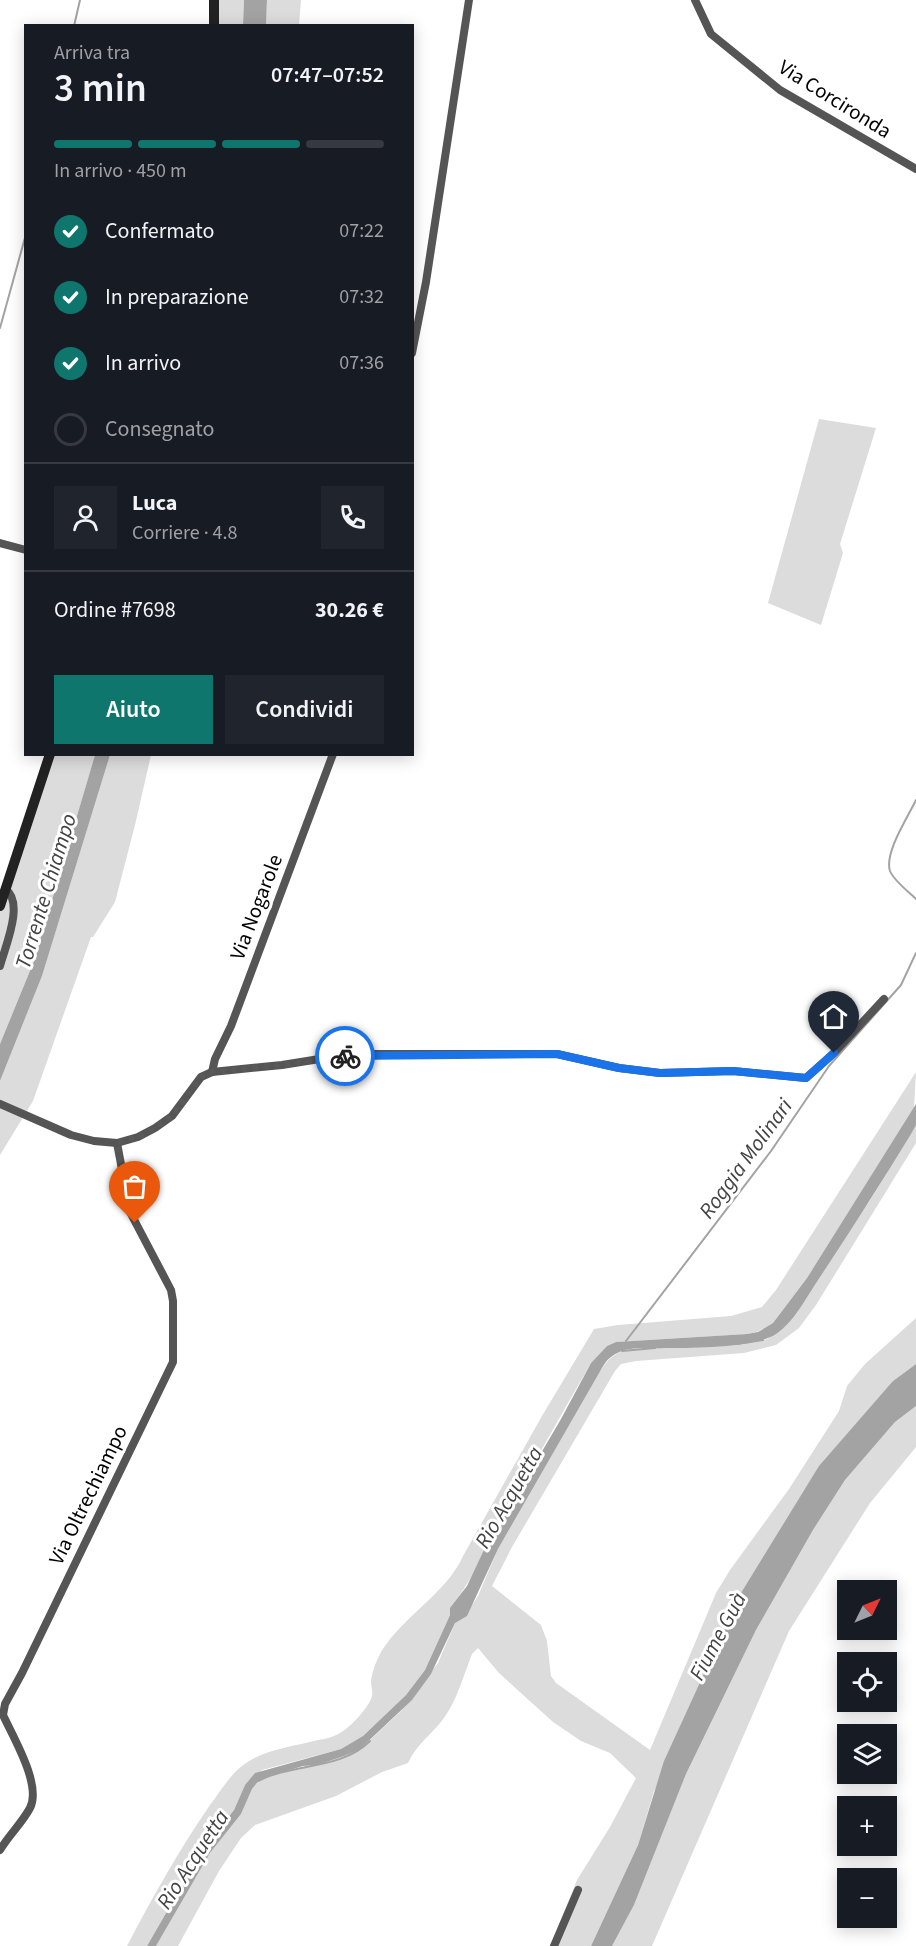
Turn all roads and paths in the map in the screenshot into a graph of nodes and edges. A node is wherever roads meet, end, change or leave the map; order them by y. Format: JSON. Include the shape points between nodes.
{"nodes":[{"id":1,"x":214,"y":0,"type":"edge"},
{"id":2,"x":469,"y":0,"type":"edge"},
{"id":3,"x":694,"y":0,"type":"edge"},
{"id":4,"x":214,"y":24,"type":"edge"},
{"id":5,"x":916,"y":169,"type":"edge"},
{"id":6,"x":414,"y":343,"type":"edge"},
{"id":7,"x":0,"y":543,"type":"edge"},
{"id":8,"x":24,"y":549,"type":"edge"},
{"id":9,"x":49,"y":756,"type":"edge"},
{"id":10,"x":332,"y":756,"type":"edge"},
{"id":11,"x":5,"y":889,"type":"junction"},
{"id":12,"x":0,"y":906,"type":"edge"},
{"id":13,"x":0,"y":966,"type":"edge"},
{"id":14,"x":884,"y":999,"type":"dead end"},
{"id":15,"x":212,"y":1072,"type":"junction"},
{"id":16,"x":3,"y":1105,"type":"edge"},
{"id":17,"x":117,"y":1143,"type":"junction"},
{"id":18,"x":1,"y":1710,"type":"edge"},
{"id":19,"x":0,"y":1850,"type":"edge"},
{"id":20,"x":578,"y":1890,"type":"dead end"},
{"id":21,"x":554,"y":1946,"type":"edge"}],
"edges":[{"from":1,"to":4,"type":"main road"},
{"from":2,"to":6,"type":"street"},
{"from":3,"to":5,"type":"street","name":"Via Corcironda","via":[[711,34],[780,90]]},
{"from":7,"to":8,"type":"street"},
{"from":9,"to":11,"type":"main road"},
{"from":10,"to":15,"type":"street","name":"Via Nogarole"},
{"from":11,"to":12,"type":"main road"},
{"from":11,"to":13,"type":"street","via":[[14,897],[16,908]]},
{"from":14,"to":15,"type":"street","via":[[806,1078],[733,1071],[660,1073],[557,1054],[365,1054]]},
{"from":15,"to":17,"type":"street","name":"Via Nogarole","via":[[201,1077],[172,1116],[138,1137]]},
{"from":16,"to":17,"type":"street","name":"Via Nogarole","via":[[71,1135]]},
{"from":17,"to":18,"type":"street","name":"Via Oltrechiampo","via":[[130,1212],[171,1290],[173,1362]]},
{"from":18,"to":19,"type":"street","name":"Via Oltrechiampo","via":[[32,1781],[34,1797]]},
{"from":20,"to":21,"type":"street"}]}
